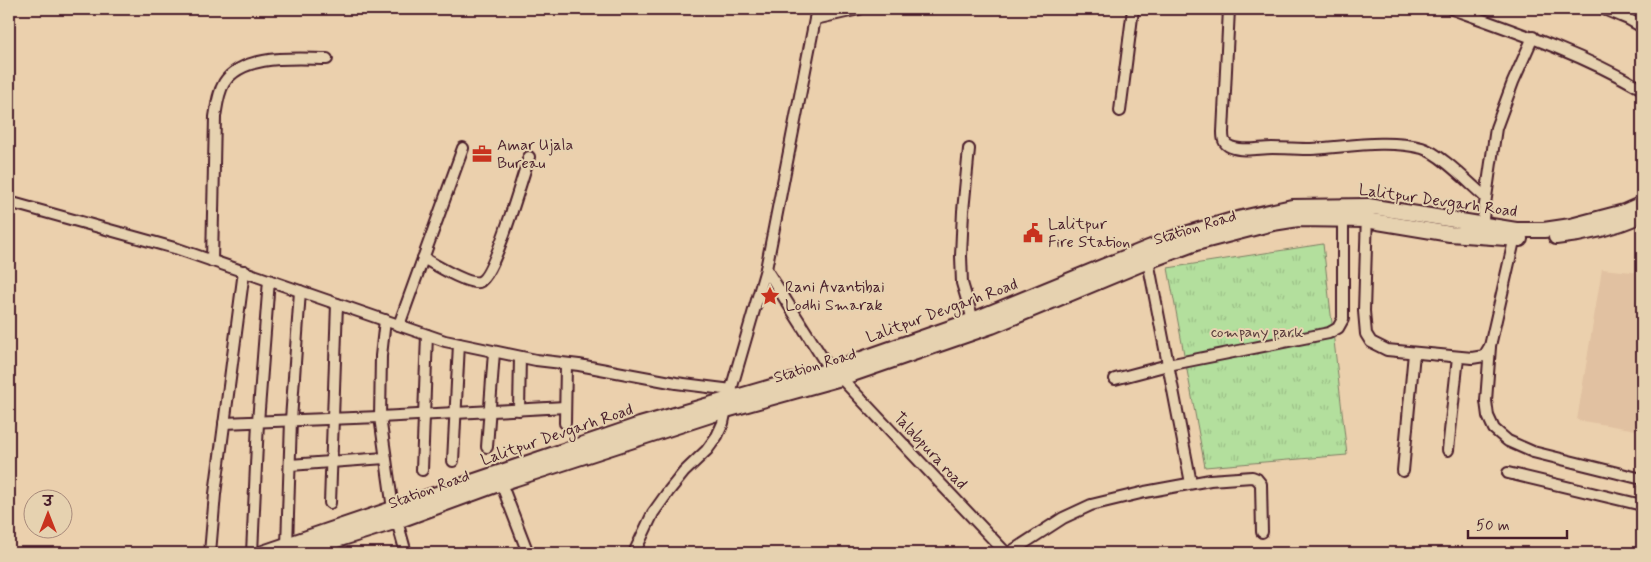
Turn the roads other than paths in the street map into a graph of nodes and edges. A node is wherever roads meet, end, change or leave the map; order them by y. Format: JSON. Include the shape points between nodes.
{"nodes":[{"id":1,"x":859,"y":9,"type":"edge"},
{"id":2,"x":1133,"y":9,"type":"edge"},
{"id":3,"x":1228,"y":9,"type":"edge"},
{"id":4,"x":1452,"y":9,"type":"edge"},
{"id":5,"x":1604,"y":9,"type":"edge"},
{"id":6,"x":816,"y":14,"type":"edge"},
{"id":7,"x":1642,"y":27,"type":"edge"},
{"id":8,"x":1533,"y":37,"type":"junction"},
{"id":9,"x":327,"y":59,"type":"dead end"},
{"id":10,"x":1642,"y":89,"type":"edge"},
{"id":11,"x":1120,"y":111,"type":"dead end"},
{"id":12,"x":463,"y":148,"type":"dead end"},
{"id":13,"x":969,"y":149,"type":"dead end"},
{"id":14,"x":529,"y":157,"type":"dead end"},
{"id":15,"x":1485,"y":197,"type":"junction"},
{"id":16,"x":9,"y":202,"type":"edge"},
{"id":17,"x":1642,"y":204,"type":"edge"},
{"id":18,"x":1367,"y":213,"type":"junction"},
{"id":19,"x":1642,"y":216,"type":"edge"},
{"id":20,"x":1344,"y":218,"type":"junction"},
{"id":21,"x":1482,"y":225,"type":"junction"},
{"id":22,"x":1515,"y":235,"type":"junction"},
{"id":23,"x":423,"y":258,"type":"junction"},
{"id":24,"x":212,"y":261,"type":"junction"},
{"id":25,"x":1148,"y":261,"type":"junction"},
{"id":26,"x":766,"y":269,"type":"junction"},
{"id":27,"x":244,"y":271,"type":"junction"},
{"id":28,"x":269,"y":280,"type":"junction"},
{"id":29,"x":300,"y":291,"type":"junction"},
{"id":30,"x":337,"y":304,"type":"junction"},
{"id":31,"x":386,"y":320,"type":"junction"},
{"id":32,"x":973,"y":320,"type":"junction"},
{"id":33,"x":399,"y":325,"type":"junction"},
{"id":34,"x":427,"y":335,"type":"junction"},
{"id":35,"x":459,"y":344,"type":"junction"},
{"id":36,"x":1490,"y":346,"type":"junction"},
{"id":37,"x":494,"y":352,"type":"junction"},
{"id":38,"x":1414,"y":353,"type":"junction"},
{"id":39,"x":520,"y":357,"type":"junction"},
{"id":40,"x":1458,"y":357,"type":"junction"},
{"id":41,"x":566,"y":364,"type":"junction"},
{"id":42,"x":1168,"y":365,"type":"junction"},
{"id":43,"x":835,"y":374,"type":"junction"},
{"id":44,"x":1115,"y":379,"type":"dead end"},
{"id":45,"x":729,"y":400,"type":"junction"},
{"id":46,"x":565,"y":407,"type":"junction"},
{"id":47,"x":519,"y":410,"type":"junction"},
{"id":48,"x":490,"y":411,"type":"junction"},
{"id":49,"x":455,"y":413,"type":"junction"},
{"id":50,"x":425,"y":415,"type":"junction"},
{"id":51,"x":380,"y":417,"type":"junction"},
{"id":52,"x":334,"y":419,"type":"junction"},
{"id":53,"x":291,"y":420,"type":"junction"},
{"id":54,"x":258,"y":422,"type":"junction"},
{"id":55,"x":224,"y":423,"type":"junction"},
{"id":56,"x":565,"y":423,"type":"dead end"},
{"id":57,"x":487,"y":447,"type":"dead end"},
{"id":58,"x":1448,"y":450,"type":"dead end"},
{"id":59,"x":385,"y":458,"type":"junction"},
{"id":60,"x":453,"y":460,"type":"dead end"},
{"id":61,"x":332,"y":462,"type":"junction"},
{"id":62,"x":290,"y":465,"type":"junction"},
{"id":63,"x":422,"y":470,"type":"dead end"},
{"id":64,"x":1403,"y":471,"type":"dead end"},
{"id":65,"x":1508,"y":473,"type":"dead end"},
{"id":66,"x":1642,"y":478,"type":"edge"},
{"id":67,"x":501,"y":483,"type":"junction"},
{"id":68,"x":1191,"y":483,"type":"junction"},
{"id":69,"x":330,"y":503,"type":"dead end"},
{"id":70,"x":1642,"y":505,"type":"edge"},
{"id":71,"x":395,"y":515,"type":"junction"},
{"id":72,"x":1262,"y":532,"type":"dead end"},
{"id":73,"x":290,"y":549,"type":"edge"},
{"id":74,"x":210,"y":553,"type":"edge"},
{"id":75,"x":252,"y":553,"type":"edge"},
{"id":76,"x":262,"y":553,"type":"edge"},
{"id":77,"x":406,"y":553,"type":"edge"},
{"id":78,"x":528,"y":553,"type":"edge"},
{"id":79,"x":634,"y":553,"type":"edge"},
{"id":80,"x":1008,"y":553,"type":"edge"}],
"edges":[{"from":1,"to":6,"type":"street"},
{"from":2,"to":11,"type":"street"},
{"from":3,"to":15,"type":"street","via":[[1223,132],[1226,145],[1244,150],[1366,145],[1423,148]]},
{"from":4,"to":8,"type":"street"},
{"from":5,"to":7,"type":"street"},
{"from":6,"to":26,"type":"street"},
{"from":8,"to":10,"type":"street","via":[[1601,66]]},
{"from":8,"to":15,"type":"street","via":[[1496,128]]},
{"from":9,"to":24,"type":"street","via":[[264,60],[240,68],[225,82],[218,96],[215,117]]},
{"from":12,"to":23,"type":"street"},
{"from":13,"to":32,"type":"street","via":[[961,256],[962,283]]},
{"from":14,"to":23,"type":"street","via":[[509,220],[484,280],[470,281]]},
{"from":15,"to":21,"type":"street"},
{"from":16,"to":24,"type":"street"},
{"from":17,"to":22,"type":"main road","name":"Lalitpur Devgarh Road","via":[[1571,226]]},
{"from":18,"to":20,"type":"main road","name":"Station Road"},
{"from":18,"to":21,"type":"main road","name":"Lalitpur Devgarh Road"},
{"from":18,"to":22,"type":"main road","name":"Station Road","via":[[1450,234]]},
{"from":18,"to":32,"type":"main road","name":"Lalitpur Devgarh Road","via":[[1292,207],[1233,220],[1182,235]]},
{"from":18,"to":38,"type":"street","via":[[1366,334],[1371,342],[1387,350]]},
{"from":19,"to":22,"type":"main road","name":"Station Road","via":[[1582,234],[1550,238]]},
{"from":20,"to":25,"type":"main road","name":"Station Road","via":[[1273,223],[1196,243]]},
{"from":20,"to":42,"type":"street","via":[[1343,319],[1338,328],[1329,333]]},
{"from":21,"to":22,"type":"main road","name":"Lalitpur Devgarh Road"},
{"from":22,"to":36,"type":"street"},
{"from":23,"to":33,"type":"street"},
{"from":24,"to":27,"type":"street"},
{"from":25,"to":42,"type":"street"},
{"from":25,"to":43,"type":"main road","name":"Station Road","via":[[992,326]]},
{"from":26,"to":43,"type":"street","name":"Talabpura road"},
{"from":26,"to":45,"type":"street"},
{"from":27,"to":28,"type":"street"},
{"from":27,"to":55,"type":"street"},
{"from":28,"to":29,"type":"street"},
{"from":28,"to":54,"type":"street"},
{"from":29,"to":30,"type":"street"},
{"from":29,"to":53,"type":"street"},
{"from":30,"to":31,"type":"street"},
{"from":30,"to":52,"type":"street"},
{"from":31,"to":33,"type":"street"},
{"from":31,"to":51,"type":"street","via":[[381,356]]},
{"from":32,"to":43,"type":"main road","name":"Lalitpur Devgarh Road"},
{"from":33,"to":34,"type":"street"},
{"from":34,"to":35,"type":"street"},
{"from":34,"to":50,"type":"street"},
{"from":35,"to":37,"type":"street"},
{"from":35,"to":49,"type":"street"},
{"from":36,"to":40,"type":"street","via":[[1484,356]]},
{"from":36,"to":66,"type":"street","via":[[1486,400],[1494,429],[1508,441],[1533,452]]},
{"from":37,"to":39,"type":"street"},
{"from":37,"to":48,"type":"street"},
{"from":38,"to":40,"type":"street"},
{"from":38,"to":64,"type":"street"},
{"from":39,"to":41,"type":"street"},
{"from":39,"to":47,"type":"street"},
{"from":40,"to":58,"type":"street"},
{"from":41,"to":45,"type":"street","via":[[676,383]]},
{"from":41,"to":46,"type":"street"},
{"from":42,"to":44,"type":"street"},
{"from":42,"to":68,"type":"street"},
{"from":43,"to":45,"type":"main road","name":"Lalitpur Devgarh Road"},
{"from":43,"to":80,"type":"street","name":"Talabpura road"},
{"from":45,"to":67,"type":"main road","name":"Station Road"},
{"from":45,"to":71,"type":"main road","name":"Lalitpur Devgarh Road","via":[[631,428]]},
{"from":45,"to":79,"type":"street","via":[[718,436],[668,492],[653,513]]},
{"from":46,"to":47,"type":"street"},
{"from":46,"to":56,"type":"street"},
{"from":47,"to":48,"type":"street"},
{"from":48,"to":49,"type":"street"},
{"from":48,"to":57,"type":"street"},
{"from":49,"to":50,"type":"street"},
{"from":49,"to":60,"type":"street"},
{"from":50,"to":51,"type":"street"},
{"from":50,"to":63,"type":"street"},
{"from":51,"to":52,"type":"street"},
{"from":51,"to":59,"type":"street"},
{"from":52,"to":53,"type":"street"},
{"from":52,"to":61,"type":"street"},
{"from":53,"to":54,"type":"street"},
{"from":53,"to":62,"type":"street"},
{"from":54,"to":55,"type":"street"},
{"from":54,"to":75,"type":"street"},
{"from":55,"to":74,"type":"street"},
{"from":59,"to":61,"type":"street"},
{"from":59,"to":71,"type":"street"},
{"from":61,"to":62,"type":"street"},
{"from":61,"to":69,"type":"street"},
{"from":62,"to":73,"type":"street"},
{"from":65,"to":70,"type":"street"},
{"from":67,"to":71,"type":"main road","name":"Station Road"},
{"from":67,"to":78,"type":"street"},
{"from":68,"to":72,"type":"street","via":[[1245,476],[1257,479],[1262,492]]},
{"from":68,"to":80,"type":"street","via":[[1091,505],[1063,518]]},
{"from":71,"to":73,"type":"main road","name":"Lalitpur Devgarh Road"},
{"from":71,"to":77,"type":"street"},
{"from":73,"to":76,"type":"main road","name":"Lalitpur Devgarh Road"}]}
